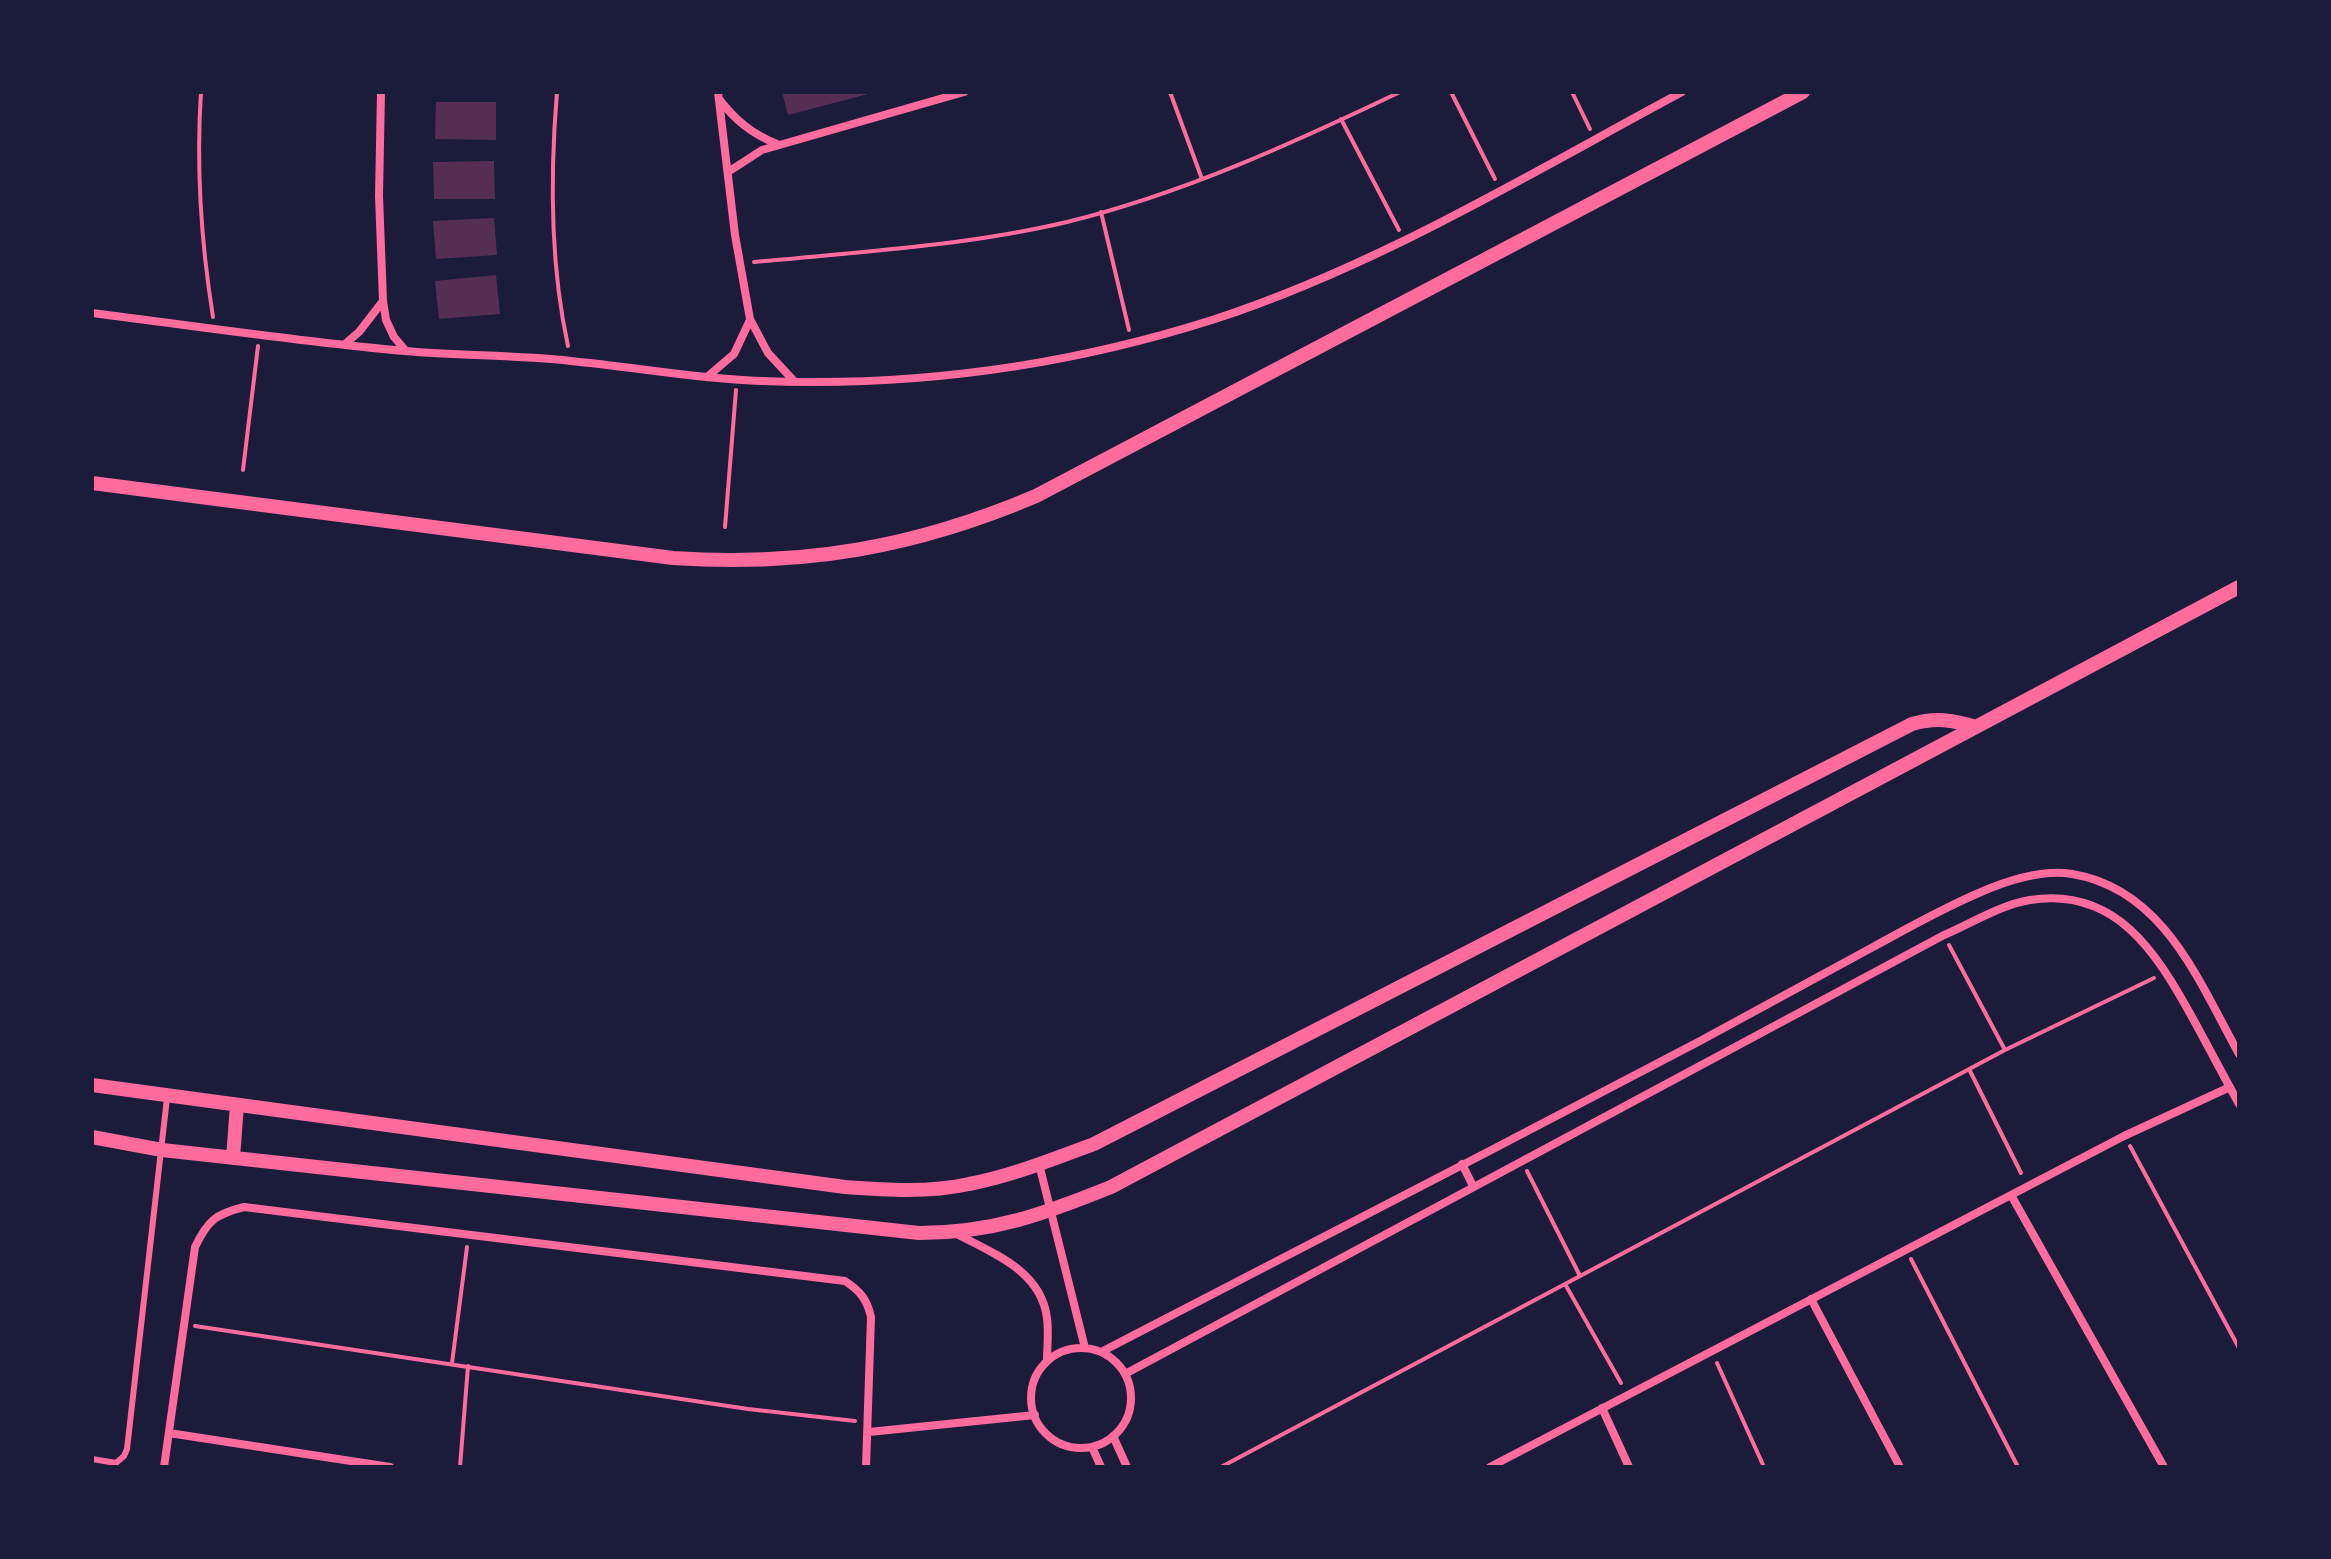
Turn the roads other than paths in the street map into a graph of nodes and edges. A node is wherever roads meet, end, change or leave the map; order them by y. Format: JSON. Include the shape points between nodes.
{"nodes":[{"id":1,"x":381,"y":92,"type":"edge"},
{"id":2,"x":964,"y":92,"type":"edge"},
{"id":3,"x":1682,"y":92,"type":"edge"},
{"id":4,"x":1803,"y":92,"type":"edge"},
{"id":5,"x":719,"y":95,"type":"edge"},
{"id":6,"x":777,"y":145,"type":"junction"},
{"id":7,"x":728,"y":172,"type":"junction"},
{"id":8,"x":383,"y":301,"type":"junction"},
{"id":9,"x":92,"y":313,"type":"edge"},
{"id":10,"x":750,"y":319,"type":"junction"},
{"id":11,"x":345,"y":344,"type":"junction"},
{"id":12,"x":406,"y":351,"type":"junction"},
{"id":13,"x":705,"y":378,"type":"junction"},
{"id":14,"x":795,"y":382,"type":"junction"},
{"id":15,"x":92,"y":483,"type":"edge"},
{"id":16,"x":2239,"y":587,"type":"edge"},
{"id":17,"x":1976,"y":727,"type":"junction"},
{"id":18,"x":1702,"y":1040,"type":"junction"},
{"id":19,"x":2239,"y":1054,"type":"edge"},
{"id":20,"x":1711,"y":1058,"type":"junction"},
{"id":21,"x":92,"y":1085,"type":"edge"},
{"id":22,"x":2230,"y":1087,"type":"junction"},
{"id":23,"x":167,"y":1095,"type":"junction"},
{"id":24,"x":2239,"y":1104,"type":"edge"},
{"id":25,"x":237,"y":1105,"type":"junction"},
{"id":26,"x":92,"y":1137,"type":"edge"},
{"id":27,"x":162,"y":1150,"type":"junction"},
{"id":28,"x":233,"y":1158,"type":"junction"},
{"id":29,"x":1039,"y":1164,"type":"junction"},
{"id":30,"x":1462,"y":1164,"type":"junction"},
{"id":31,"x":1473,"y":1186,"type":"junction"},
{"id":32,"x":2011,"y":1195,"type":"junction"},
{"id":33,"x":1051,"y":1212,"type":"junction"},
{"id":34,"x":955,"y":1233,"type":"junction"},
{"id":35,"x":1811,"y":1299,"type":"junction"},
{"id":36,"x":1085,"y":1348,"type":"junction"},
{"id":37,"x":1101,"y":1352,"type":"junction"},
{"id":38,"x":1047,"y":1361,"type":"junction"},
{"id":39,"x":1125,"y":1374,"type":"junction"},
{"id":40,"x":1602,"y":1408,"type":"junction"},
{"id":41,"x":1035,"y":1415,"type":"junction"},
{"id":42,"x":869,"y":1427,"type":"junction"},
{"id":43,"x":169,"y":1433,"type":"junction"},
{"id":44,"x":1113,"y":1436,"type":"junction"},
{"id":45,"x":1092,"y":1447,"type":"junction"},
{"id":46,"x":92,"y":1459,"type":"edge"},
{"id":47,"x":164,"y":1467,"type":"edge"},
{"id":48,"x":390,"y":1467,"type":"edge"},
{"id":49,"x":866,"y":1467,"type":"edge"},
{"id":50,"x":1101,"y":1467,"type":"edge"},
{"id":51,"x":1127,"y":1467,"type":"edge"},
{"id":52,"x":1490,"y":1467,"type":"edge"},
{"id":53,"x":1629,"y":1467,"type":"edge"},
{"id":54,"x":1900,"y":1467,"type":"edge"},
{"id":55,"x":2164,"y":1467,"type":"edge"}],
"edges":[{"from":1,"to":8,"type":"street"},
{"from":2,"to":6,"type":"street"},
{"from":3,"to":14,"type":"street","via":[[1403,240],[1270,300],[1132,342],[1041,362],[885,380]]},
{"from":4,"to":15,"type":"street","via":[[1036,496],[961,526],[883,547],[772,561],[673,558]]},
{"from":5,"to":6,"type":"street","via":[[739,122]]},
{"from":5,"to":7,"type":"street"},
{"from":6,"to":7,"type":"street"},
{"from":7,"to":10,"type":"street"},
{"from":8,"to":11,"type":"street"},
{"from":8,"to":12,"type":"street","via":[[390,328]]},
{"from":9,"to":11,"type":"street"},
{"from":10,"to":13,"type":"street","via":[[734,354]]},
{"from":10,"to":14,"type":"street","via":[[768,353]]},
{"from":11,"to":12,"type":"street"},
{"from":12,"to":13,"type":"street","via":[[571,360]]},
{"from":13,"to":14,"type":"street"},
{"from":16,"to":17,"type":"street"},
{"from":17,"to":29,"type":"street","via":[[1930,719],[1912,724],[1104,1139]]},
{"from":17,"to":33,"type":"street","via":[[1111,1187]]},
{"from":18,"to":19,"type":"street","via":[[1983,891],[2037,874],[2068,873],[2098,879],[2150,911],[2178,944]]},
{"from":18,"to":20,"type":"street"},
{"from":18,"to":30,"type":"street"},
{"from":20,"to":22,"type":"street","via":[[2006,906],[2054,899],[2101,910],[2141,937],[2167,972]]},
{"from":20,"to":31,"type":"street"},
{"from":21,"to":23,"type":"street"},
{"from":22,"to":24,"type":"street"},
{"from":22,"to":32,"type":"street"},
{"from":23,"to":25,"type":"street"},
{"from":23,"to":27,"type":"lane"},
{"from":25,"to":28,"type":"street"},
{"from":25,"to":29,"type":"street","via":[[891,1191],[966,1185]]},
{"from":26,"to":27,"type":"street"},
{"from":27,"to":28,"type":"street"},
{"from":27,"to":46,"type":"lane","via":[[127,1449],[116,1463]]},
{"from":28,"to":34,"type":"street"},
{"from":29,"to":33,"type":"street"},
{"from":30,"to":31,"type":"street"},
{"from":30,"to":37,"type":"street"},
{"from":31,"to":39,"type":"street"},
{"from":32,"to":35,"type":"street"},
{"from":32,"to":55,"type":"street"},
{"from":33,"to":34,"type":"street"},
{"from":33,"to":36,"type":"street"},
{"from":34,"to":38,"type":"street","via":[[1012,1263],[1036,1287],[1047,1315]]},
{"from":35,"to":40,"type":"street"},
{"from":35,"to":54,"type":"street"},
{"from":36,"to":37,"type":"street"},
{"from":36,"to":38,"type":"street"},
{"from":37,"to":39,"type":"street"},
{"from":38,"to":41,"type":"street","via":[[1032,1392]]},
{"from":39,"to":44,"type":"street","via":[[1130,1407]]},
{"from":40,"to":52,"type":"street"},
{"from":40,"to":53,"type":"street"},
{"from":41,"to":42,"type":"street"},
{"from":41,"to":45,"type":"street","via":[[1057,1441]]},
{"from":42,"to":43,"type":"street","via":[[871,1317],[867,1302],[845,1281],[244,1207],[222,1212],[205,1226],[195,1247]]},
{"from":42,"to":49,"type":"street"},
{"from":43,"to":47,"type":"street"},
{"from":43,"to":48,"type":"street"},
{"from":44,"to":45,"type":"street"},
{"from":44,"to":51,"type":"street"},
{"from":45,"to":50,"type":"street"}]}
